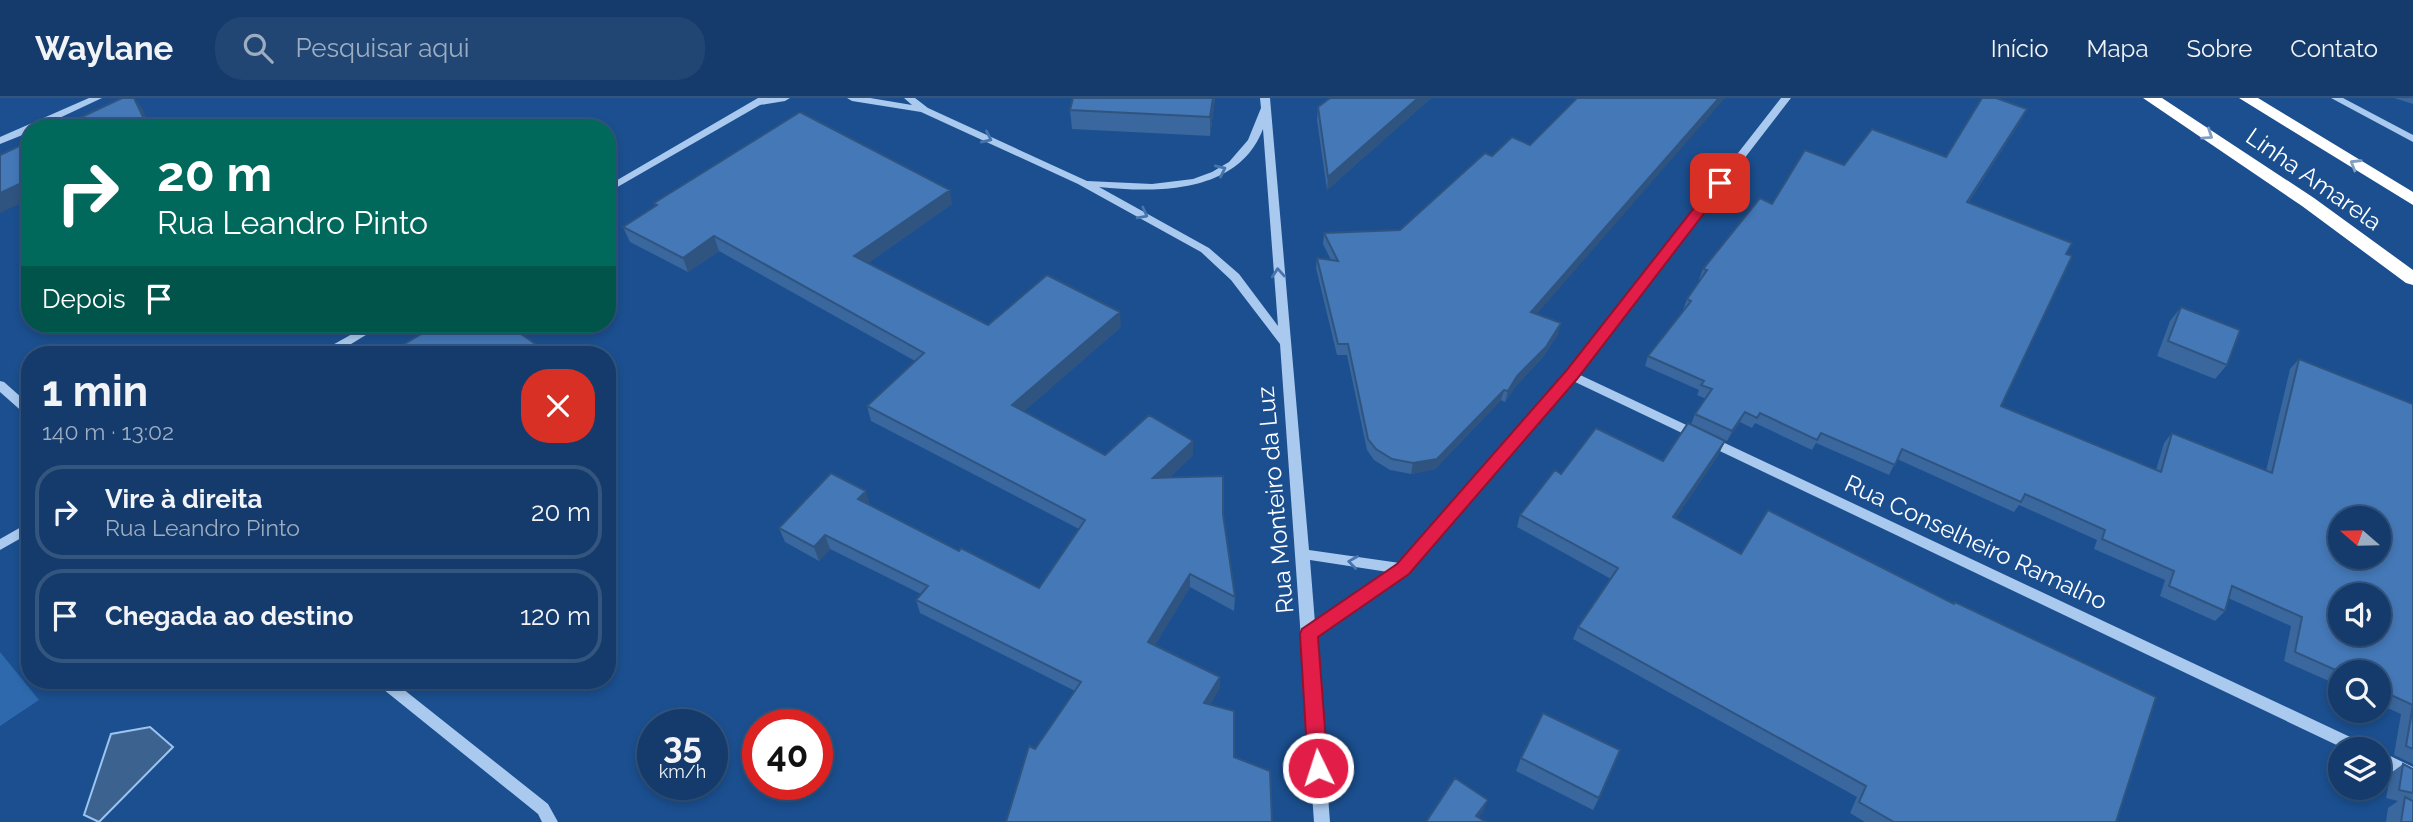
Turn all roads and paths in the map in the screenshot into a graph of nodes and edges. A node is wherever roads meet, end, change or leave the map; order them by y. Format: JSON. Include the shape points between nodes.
{"nodes":[{"id":1,"x":97,"y":98,"type":"edge"},
{"id":2,"x":785,"y":98,"type":"edge"},
{"id":3,"x":852,"y":98,"type":"edge"},
{"id":4,"x":909,"y":98,"type":"edge"},
{"id":5,"x":1786,"y":98,"type":"edge"},
{"id":6,"x":2151,"y":98,"type":"edge"},
{"id":7,"x":2248,"y":98,"type":"edge"},
{"id":8,"x":2336,"y":98,"type":"edge"},
{"id":9,"x":762,"y":100,"type":"edge"},
{"id":10,"x":1265,"y":102,"type":"edge"},
{"id":11,"x":925,"y":110,"type":"junction"},
{"id":12,"x":50,"y":119,"type":"edge"},
{"id":13,"x":21,"y":132,"type":"edge"},
{"id":14,"x":2413,"y":139,"type":"edge"},
{"id":15,"x":0,"y":141,"type":"edge"},
{"id":16,"x":1082,"y":182,"type":"junction"},
{"id":17,"x":616,"y":185,"type":"edge"},
{"id":18,"x":2413,"y":200,"type":"edge"},
{"id":19,"x":2413,"y":279,"type":"edge"},
{"id":20,"x":362,"y":333,"type":"edge"},
{"id":21,"x":1284,"y":341,"type":"junction"},
{"id":22,"x":340,"y":346,"type":"edge"},
{"id":23,"x":1572,"y":375,"type":"junction"},
{"id":24,"x":0,"y":385,"type":"edge"},
{"id":25,"x":21,"y":404,"type":"edge"},
{"id":26,"x":21,"y":532,"type":"edge"},
{"id":27,"x":0,"y":545,"type":"edge"},
{"id":28,"x":1303,"y":554,"type":"junction"},
{"id":29,"x":1403,"y":569,"type":"junction"},
{"id":30,"x":1309,"y":634,"type":"junction"},
{"id":31,"x":393,"y":689,"type":"edge"},
{"id":32,"x":2335,"y":737,"type":"edge"},
{"id":33,"x":2391,"y":763,"type":"edge"},
{"id":34,"x":2413,"y":774,"type":"edge"},
{"id":35,"x":550,"y":822,"type":"edge"},
{"id":36,"x":1322,"y":822,"type":"edge"}],
"edges":[{"from":1,"to":12,"type":"street"},
{"from":2,"to":9,"type":"street"},
{"from":3,"to":11,"type":"street"},
{"from":4,"to":11,"type":"street"},
{"from":5,"to":23,"type":"street"},
{"from":6,"to":19,"type":"highway","name":"Linha Amarela","one_way":true,"via":[[2308,202]]},
{"from":18,"to":7,"type":"highway","name":"Linha Amarela","one_way":true},
{"from":8,"to":14,"type":"street"},
{"from":9,"to":17,"type":"street"},
{"from":16,"to":10,"type":"street","one_way":true,"via":[[1157,188],[1219,172],[1237,162],[1250,147]]},
{"from":21,"to":10,"type":"street","name":"Rua Monteiro da Luz","one_way":true},
{"from":11,"to":16,"type":"street","one_way":true},
{"from":13,"to":15,"type":"street"},
{"from":16,"to":21,"type":"street","one_way":true,"via":[[1205,250],[1235,277]]},
{"from":20,"to":22,"type":"street"},
{"from":21,"to":28,"type":"street","name":"Rua Monteiro da Luz"},
{"from":23,"to":29,"type":"street"},
{"from":23,"to":32,"type":"street","name":"Rua Conselheiro Ramalho"},
{"from":24,"to":25,"type":"street"},
{"from":26,"to":27,"type":"street"},
{"from":29,"to":28,"type":"street","one_way":true},
{"from":28,"to":30,"type":"street","name":"Rua Monteiro da Luz"},
{"from":29,"to":30,"type":"street"},
{"from":30,"to":36,"type":"street","name":"Rua Monteiro da Luz"},
{"from":31,"to":35,"type":"street","via":[[543,809]]},
{"from":33,"to":34,"type":"street"}]}
